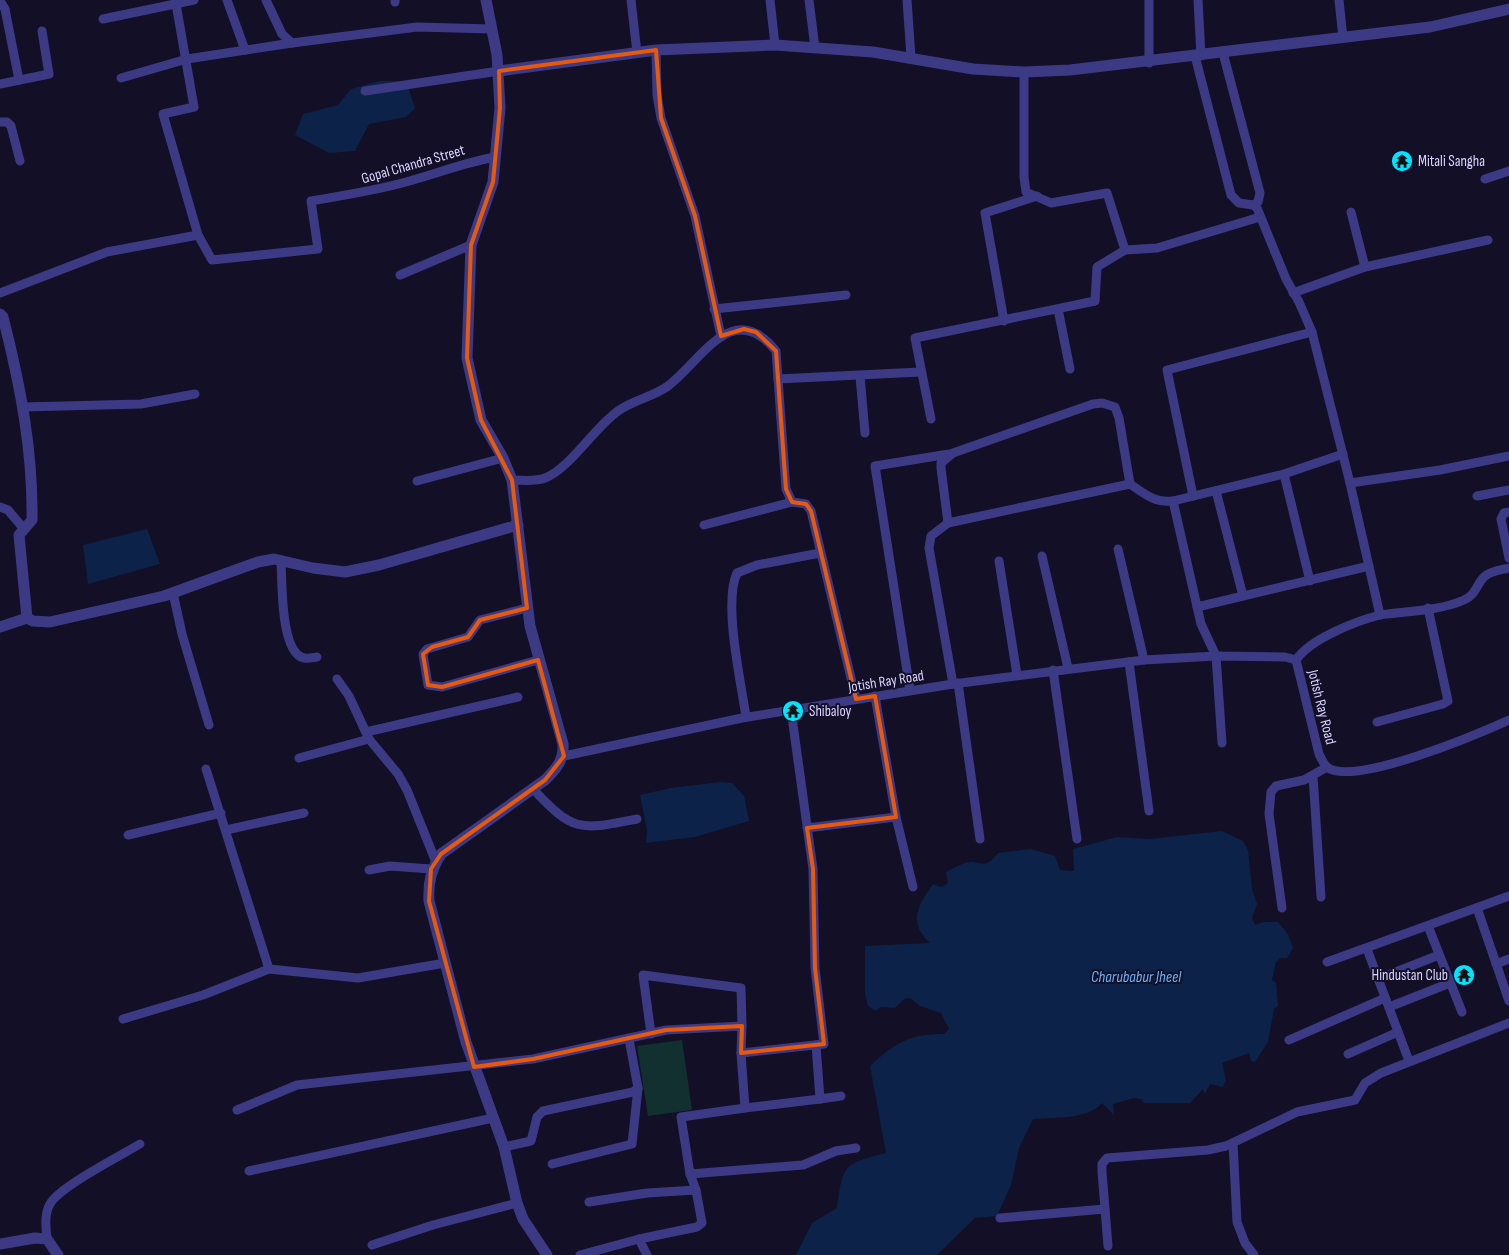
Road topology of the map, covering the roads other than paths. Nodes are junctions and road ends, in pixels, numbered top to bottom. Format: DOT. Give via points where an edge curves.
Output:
graph roads {
  1 [pos="194,0"];
  2 [pos="227,0"];
  3 [pos="266,0"];
  4 [pos="486,0"];
  5 [pos="631,0"];
  6 [pos="770,0"];
  7 [pos="809,0"];
  8 [pos="907,0"];
  9 [pos="914,0"];
  10 [pos="1149,0"];
  11 [pos="1198,0"];
  12 [pos="1339,0"];
  13 [pos="0,1"];
  14 [pos="176,4"];
  15 [pos="1509,9"];
  16 [pos="104,19"];
  17 [pos="492,29"];
  18 [pos="42,31"];
  19 [pos="1343,38"];
  20 [pos="292,43"];
  21 [pos="775,45"];
  22 [pos="815,48"];
  23 [pos="244,50"];
  24 [pos="656,50"];
  25 [pos="637,53"];
  26 [pos="1223,53"];
  27 [pos="1198,56"];
  28 [pos="911,57"];
  29 [pos="187,59"];
  30 [pos="1149,63"];
  31 [pos="499,71"];
  32 [pos="1024,72"];
  33 [pos="121,78"];
  34 [pos="20,80"];
  35 [pos="0,84"];
  36 [pos="366,91"];
  37 [pos="0,122"];
  38 [pos="495,157"];
  39 [pos="20,161"];
  40 [pos="1509,171"];
  41 [pos="1485,179"];
  42 [pos="1037,196"];
  43 [pos="1253,205"];
  44 [pos="1351,212"];
  45 [pos="1260,216"];
  46 [pos="198,234"];
  47 [pos="1488,240"];
  48 [pos="471,246"];
  49 [pos="1125,250"];
  50 [pos="1365,267"];
  51 [pos="400,275"];
  52 [pos="0,293"];
  53 [pos="1293,293"];
  54 [pos="846,295"];
  55 [pos="714,309"];
  56 [pos="1058,309"];
  57 [pos="0,314"];
  58 [pos="1004,321"];
  59 [pos="1312,332"];
  60 [pos="721,336"];
  61 [pos="1070,369"];
  62 [pos="920,372"];
  63 [pos="860,376"];
  64 [pos="778,380"];
  65 [pos="195,394"];
  66 [pos="23,407"];
  67 [pos="931,419"];
  68 [pos="866,433"];
  69 [pos="953,453"];
  70 [pos="1343,454"];
  71 [pos="1509,456"];
  72 [pos="503,458"];
  73 [pos="1284,474"];
  74 [pos="512,480"];
  75 [pos="417,481"];
  76 [pos="1350,483"];
  77 [pos="1130,484"];
  78 [pos="1509,490"];
  79 [pos="1216,491"];
  80 [pos="1193,496"];
  81 [pos="1477,496"];
  82 [pos="1172,501"];
  83 [pos="792,502"];
  84 [pos="0,507"];
  85 [pos="1509,512"];
  86 [pos="948,523"];
  87 [pos="704,524"];
  88 [pos="518,525"];
  89 [pos="24,529"];
  90 [pos="1118,549"];
  91 [pos="820,553"];
  92 [pos="1042,556"];
  93 [pos="1509,558"];
  94 [pos="280,560"];
  95 [pos="999,561"];
  96 [pos="1369,566"];
  97 [pos="1509,568"];
  98 [pos="1310,581"];
  99 [pos="173,593"];
  100 [pos="1243,596"];
  101 [pos="1197,607"];
  102 [pos="527,608"];
  103 [pos="1428,608"];
  104 [pos="1380,615"];
  105 [pos="27,618"];
  106 [pos="0,627"];
  107 [pos="1216,656"];
  108 [pos="317,658"];
  109 [pos="538,660"];
  110 [pos="1144,660"];
  111 [pos="1296,660"];
  112 [pos="1129,662"];
  113 [pos="1068,668"];
  114 [pos="1052,670"];
  115 [pos="1017,675"];
  116 [pos="337,678"];
  117 [pos="955,684"];
  118 [pos="910,690"];
  119 [pos="875,696"];
  120 [pos="518,697"];
  121 [pos="856,699"];
  122 [pos="791,710"];
  123 [pos="746,717"];
  124 [pos="1509,720"];
  125 [pos="1377,722"];
  126 [pos="209,725"];
  127 [pos="367,735"];
  128 [pos="1222,742"];
  129 [pos="564,756"];
  130 [pos="298,758"];
  131 [pos="1327,767"];
  132 [pos="206,769"];
  133 [pos="1313,776"];
  134 [pos="533,789"];
  135 [pos="1149,811"];
  136 [pos="221,813"];
  137 [pos="304,813"];
  138 [pos="896,817"];
  139 [pos="637,819"];
  140 [pos="808,828"];
  141 [pos="226,830"];
  142 [pos="128,835"];
  143 [pos="980,839"];
  144 [pos="1077,839"];
  145 [pos="434,866"];
  146 [pos="369,870"];
  147 [pos="913,887"];
  148 [pos="1509,896"];
  149 [pos="1321,897"];
  150 [pos="1282,908"];
  151 [pos="1477,908"];
  152 [pos="1428,926"];
  153 [pos="1367,949"];
  154 [pos="1439,955"];
  155 [pos="1509,959"];
  156 [pos="1327,962"];
  157 [pos="445,963"];
  158 [pos="1496,964"];
  159 [pos="269,969"];
  160 [pos="1378,978"];
  161 [pos="1450,983"];
  162 [pos="1509,1001"];
  163 [pos="1387,1003"];
  164 [pos="1462,1012"];
  165 [pos="123,1019"];
  166 [pos="1509,1023"];
  167 [pos="742,1026"];
  168 [pos="1398,1032"];
  169 [pos="651,1034"];
  170 [pos="629,1039"];
  171 [pos="1289,1040"];
  172 [pos="816,1045"];
  173 [pos="741,1053"];
  174 [pos="1348,1054"];
  175 [pos="1409,1062"];
  176 [pos="474,1067"];
  177 [pos="638,1088"];
  178 [pos="842,1096"];
  179 [pos="820,1099"];
  180 [pos="745,1108"];
  181 [pos="237,1110"];
  182 [pos="492,1118"];
  183 [pos="1233,1143"];
  184 [pos="140,1144"];
  185 [pos="504,1147"];
  186 [pos="856,1148"];
  187 [pos="552,1164"];
  188 [pos="249,1171"];
  189 [pos="690,1174"];
  190 [pos="696,1190"];
  191 [pos="589,1202"];
  192 [pos="517,1203"];
  193 [pos="1105,1208"];
  194 [pos="1000,1218"];
  195 [pos="47,1239"];
  196 [pos="639,1239"];
  197 [pos="0,1244"];
  198 [pos="372,1245"];
  199 [pos="1108,1246"];
  200 [pos="58,1255"];
  201 [pos="547,1255"];
  202 [pos="580,1255"];
  203 [pos="647,1255"];
  204 [pos="1254,1255"];
  1 -- 14 [label="street"];
  2 -- 23 [label="street"];
  3 -- 20 [label="street" via="282,34"];
  4 -- 17 [label="street"];
  5 -- 25 [label="street"];
  6 -- 21 [label="street"];
  7 -- 22 [label="street"];
  8 -- 9 [label="street"];
  8 -- 28 [label="street"];
  10 -- 30 [label="street"];
  11 -- 27 [label="street"];
  12 -- 19 [label="street"];
  13 -- 34 [label="street" via="5,9"];
  14 -- 16 [label="street"];
  14 -- 29 [label="street"];
  15 -- 19 [label="street" via="1430,27"];
  17 -- 20 [label="street" via="417,27"];
  17 -- 31 [label="street"];
  18 -- 34 [label="street" via="48,74"];
  19 -- 26 [label="street"];
  20 -- 23 [label="street"];
  21 -- 22 [label="street"];
  21 -- 24 [label="street"];
  22 -- 28 [label="street"];
  23 -- 29 [label="street"];
  24 -- 25 [label="street"];
  24 -- 55 [label="street" via="661,118 695,216"];
  25 -- 31 [label="street"];
  26 -- 27 [label="street"];
  26 -- 43 [label="street" via="1260,192 1258,202"];
  27 -- 30 [label="street"];
  27 -- 43 [label="street" via="1232,195 1239,204"];
  28 -- 32 [label="street" via="973,69"];
  29 -- 33 [label="street"];
  29 -- 46 [label="street" via="194,107 163,114"];
  30 -- 32 [label="street"];
  31 -- 36 [label="street"];
  31 -- 38 [label="street" via="500,108"];
  32 -- 42 [label="street" via="1024,187 1026,192"];
  34 -- 35 [label="street"];
  37 -- 39 [label="street" via="11,126"];
  38 -- 46 [label="street, Gopal Chandra Street" via="471,161 413,181 311,201 318,249 212,260"];
  38 -- 48 [label="street" via="493,182"];
  40 -- 41 [label="street"];
  42 -- 49 [label="street" via="1051,202 1107,193"];
  42 -- 58 [label="street" via="985,213"];
  43 -- 45 [label="street"];
  44 -- 50 [label="street"];
  45 -- 49 [label="street" via="1157,248"];
  45 -- 53 [label="street"];
  46 -- 52 [label="street" via="107,252"];
  47 -- 50 [label="street"];
  48 -- 51 [label="street"];
  48 -- 72 [label="street" via="467,358 481,420"];
  49 -- 56 [label="street" via="1097,268 1095,301"];
  50 -- 53 [label="street"];
  53 -- 59 [label="street"];
  54 -- 55 [label="street"];
  55 -- 60 [label="street"];
  56 -- 58 [label="street"];
  56 -- 61 [label="street"];
  57 -- 66 [label="street"];
  58 -- 62 [label="street" via="915,338"];
  59 -- 70 [label="street"];
  59 -- 80 [label="street" via="1167,370"];
  60 -- 64 [label="street" via="744,329 756,332 776,351"];
  60 -- 74 [label="street" via="665,388 608,418 556,472 537,480"];
  62 -- 63 [label="street"];
  62 -- 67 [label="street"];
  63 -- 64 [label="street" via="846,374"];
  63 -- 68 [label="street"];
  64 -- 83 [label="street" via="786,489"];
  65 -- 66 [label="street" via="141,404"];
  66 -- 89 [label="street" via="32,490 32,520"];
  69 -- 77 [label="street" via="1093,404 1109,404 1115,407 1119,418"];
  69 -- 86 [label="street" via="941,463"];
  69 -- 118 [label="street" via="876,466"];
  70 -- 73 [label="street"];
  70 -- 76 [label="street"];
  71 -- 76 [label="street"];
  72 -- 74 [label="street"];
  72 -- 75 [label="street"];
  73 -- 79 [label="street"];
  73 -- 98 [label="street"];
  74 -- 88 [label="street"];
  76 -- 96 [label="street"];
  77 -- 82 [label="street" via="1153,500"];
  77 -- 86 [label="street"];
  78 -- 81 [label="street"];
  79 -- 80 [label="street"];
  79 -- 100 [label="street"];
  80 -- 82 [label="street"];
  82 -- 101 [label="street"];
  83 -- 87 [label="street"];
  83 -- 91 [label="street" via="806,504 811,511"];
  84 -- 89 [label="street" via="8,510"];
  85 -- 93 [label="street" via="1504,513 1501,519"];
  86 -- 117 [label="street" via="931,536 929,548"];
  88 -- 94 [label="street" via="345,572"];
  88 -- 102 [label="street"];
  89 -- 105 [label="street" via="19,535"];
  90 -- 110 [label="street"];
  91 -- 121 [label="street"];
  91 -- 123 [label="street" via="751,567 737,573 734,579 732,607"];
  92 -- 113 [label="street"];
  94 -- 99 [label="street" via="258,562"];
  94 -- 108 [label="street" via="289,639 299,656"];
  95 -- 115 [label="street"];
  96 -- 98 [label="street"];
  96 -- 104 [label="street"];
  97 -- 103 [label="street" via="1484,577 1474,594 1465,600"];
  98 -- 100 [label="street"];
  99 -- 105 [label="street" via="50,622"];
  99 -- 126 [label="street"];
  100 -- 101 [label="street"];
  101 -- 107 [label="street" via="1205,636"];
  102 -- 109 [label="street"];
  102 -- 109 [label="street" via="480,620 468,637 426,650 423,654 426,679 428,685 442,687"];
  103 -- 104 [label="street"];
  103 -- 125 [label="street" via="1448,701"];
  104 -- 111 [label="street" via="1356,622 1322,640"];
  105 -- 106 [label="street"];
  107 -- 110 [label="street, Jotish Ray Road"];
  107 -- 111 [label="street, Jotish Ray Road"];
  107 -- 128 [label="street"];
  109 -- 129 [label="street"];
  110 -- 112 [label="street, Jotish Ray Road"];
  111 -- 131 [label="street, Jotish Ray Road" via="1319,754"];
  112 -- 113 [label="street, Jotish Ray Road"];
  112 -- 135 [label="street"];
  113 -- 114 [label="street, Jotish Ray Road"];
  114 -- 115 [label="street, Jotish Ray Road"];
  114 -- 144 [label="street"];
  115 -- 117 [label="street, Jotish Ray Road"];
  116 -- 127 [label="street"];
  117 -- 118 [label="street, Jotish Ray Road"];
  117 -- 143 [label="street"];
  118 -- 119 [label="street, Jotish Ray Road"];
  119 -- 121 [label="street, Jotish Ray Road"];
  119 -- 138 [label="street"];
  120 -- 127 [label="street"];
  121 -- 122 [label="street, Jotish Ray Road"];
  122 -- 123 [label="street, Jotish Ray Road"];
  122 -- 140 [label="street"];
  123 -- 129 [label="street, Jotish Ray Road"];
  124 -- 131 [label="street, Jotish Ray Road" via="1407,760 1352,771"];
  127 -- 130 [label="street"];
  127 -- 145 [label="street" via="407,790"];
  129 -- 134 [label="street" via="556,769"];
  131 -- 133 [label="street"];
  132 -- 136 [label="street"];
  133 -- 149 [label="street"];
  133 -- 150 [label="street" via="1276,786 1270,792 1269,814"];
  134 -- 139 [label="street" via="552,810 572,825 596,827"];
  134 -- 145 [label="street" via="441,854"];
  136 -- 141 [label="street"];
  136 -- 142 [label="street"];
  137 -- 141 [label="street"];
  138 -- 140 [label="street"];
  138 -- 147 [label="street"];
  140 -- 172 [label="street" via="813,876 815,968 824,1044"];
  141 -- 159 [label="street"];
  145 -- 146 [label="street" via="390,866"];
  145 -- 157 [label="street" via="428,885 429,901"];
  148 -- 151 [label="street"];
  151 -- 152 [label="street"];
  151 -- 158 [label="street"];
  152 -- 153 [label="street"];
  152 -- 154 [label="street"];
  153 -- 156 [label="street"];
  153 -- 160 [label="street"];
  154 -- 160 [label="street"];
  154 -- 161 [label="street"];
  155 -- 158 [label="street"];
  157 -- 159 [label="street" via="358,978"];
  157 -- 176 [label="street"];
  158 -- 162 [label="street"];
  159 -- 165 [label="street"];
  160 -- 163 [label="street"];
  161 -- 163 [label="street"];
  161 -- 164 [label="street"];
  163 -- 168 [label="street"];
  163 -- 171 [label="street"];
  166 -- 175 [label="street"];
  167 -- 169 [label="street" via="666,1030"];
  167 -- 169 [label="street" via="741,988 643,974"];
  167 -- 173 [label="street"];
  168 -- 174 [label="street"];
  168 -- 175 [label="street"];
  169 -- 170 [label="street"];
  170 -- 176 [label="street" via="533,1059"];
  170 -- 177 [label="street"];
  172 -- 173 [label="street"];
  172 -- 179 [label="street"];
  173 -- 180 [label="street"];
  175 -- 183 [label="street" via="1364,1083 1355,1100 1297,1112"];
  176 -- 181 [label="street" via="298,1085"];
  176 -- 182 [label="street"];
  177 -- 185 [label="street" via="634,1092 543,1111 537,1117 532,1141"];
  177 -- 187 [label="street" via="632,1144"];
  178 -- 179 [label="street"];
  179 -- 180 [label="street"];
  180 -- 189 [label="street" via="681,1117"];
  182 -- 185 [label="street"];
  182 -- 188 [label="street"];
  183 -- 193 [label="street" via="1208,1150 1107,1158 1102,1164"];
  183 -- 204 [label="street" via="1237,1222"];
  184 -- 195 [label="street" via="52,1200 46,1221"];
  185 -- 192 [label="street"];
  186 -- 189 [label="street" via="836,1150 803,1165"];
  189 -- 190 [label="street"];
  190 -- 191 [label="street"];
  190 -- 196 [label="street" via="702,1223 698,1227"];
  192 -- 198 [label="street"];
  192 -- 201 [label="street" via="523,1219"];
  193 -- 194 [label="street"];
  193 -- 199 [label="street"];
  195 -- 197 [label="street"];
  195 -- 200 [label="street"];
  196 -- 202 [label="street"];
  196 -- 203 [label="street"];
}
